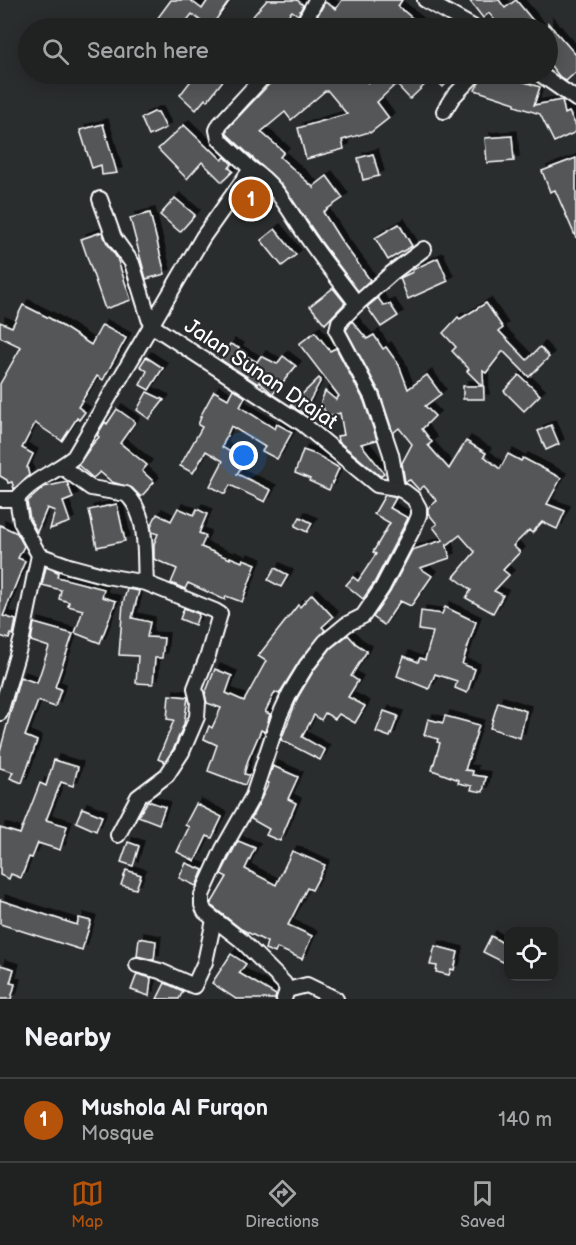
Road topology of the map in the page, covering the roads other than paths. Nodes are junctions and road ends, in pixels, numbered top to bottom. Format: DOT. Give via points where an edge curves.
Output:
graph roads {
  1 [pos="316,0"];
  2 [pos="424,0"];
  3 [pos="306,18"];
  4 [pos="457,18"];
  5 [pos="257,84"];
  6 [pos="465,84"];
  7 [pos="554,84"];
  8 [pos="576,99"];
  9 [pos="444,111"];
  10 [pos="250,169"];
  11 [pos="100,199"];
  12 [pos="424,249"];
  13 [pos="357,304"];
  14 [pos="151,325"];
  15 [pos="62,467"];
  16 [pos="397,488"];
  17 [pos="0,499"];
  18 [pos="17,499"];
  19 [pos="39,555"];
  20 [pos="146,583"];
  21 [pos="0,714"];
  22 [pos="118,835"];
  23 [pos="214,920"];
  24 [pos="137,965"];
  25 [pos="285,994"];
  26 [pos="336,999"];
  1 -- 3 [label="street"];
  2 -- 4 [label="street"];
  5 -- 10 [label="street" via="217,130 219,139"];
  6 -- 9 [label="street"];
  7 -- 8 [label="street"];
  10 -- 13 [label="street" via="273,187"];
  10 -- 14 [label="street" via="203,237"];
  11 -- 14 [label="street" via="114,238 132,263"];
  12 -- 13 [label="street"];
  13 -- 16 [label="street" via="339,322 337,331 372,397 391,454"];
  14 -- 15 [label="street" via="82,446"];
  14 -- 16 [label="street, Jalan Sunan Drajat" via="303,424 377,485"];
  15 -- 18 [label="street" via="23,490"];
  15 -- 20 [label="street" via="91,488 131,498 142,526"];
  16 -- 23 [label="street, Jalan Sunan Drajat" via="414,499 419,508 415,525 363,616 325,642 290,693 253,796 202,895 205,912"];
  17 -- 18 [label="street"];
  18 -- 19 [label="street" via="21,522"];
  19 -- 20 [label="street" via="106,576"];
  19 -- 21 [label="street" via="22,638"];
  20 -- 22 [label="street" via="215,610 220,617 195,688 197,717 182,753 167,775 138,797"];
  23 -- 24 [label="street" via="205,962 194,986"];
  23 -- 25 [label="street, Jalan Sunan Drajat" via="241,940 284,983"];
  25 -- 26 [label="street" via="307,985"];
}
